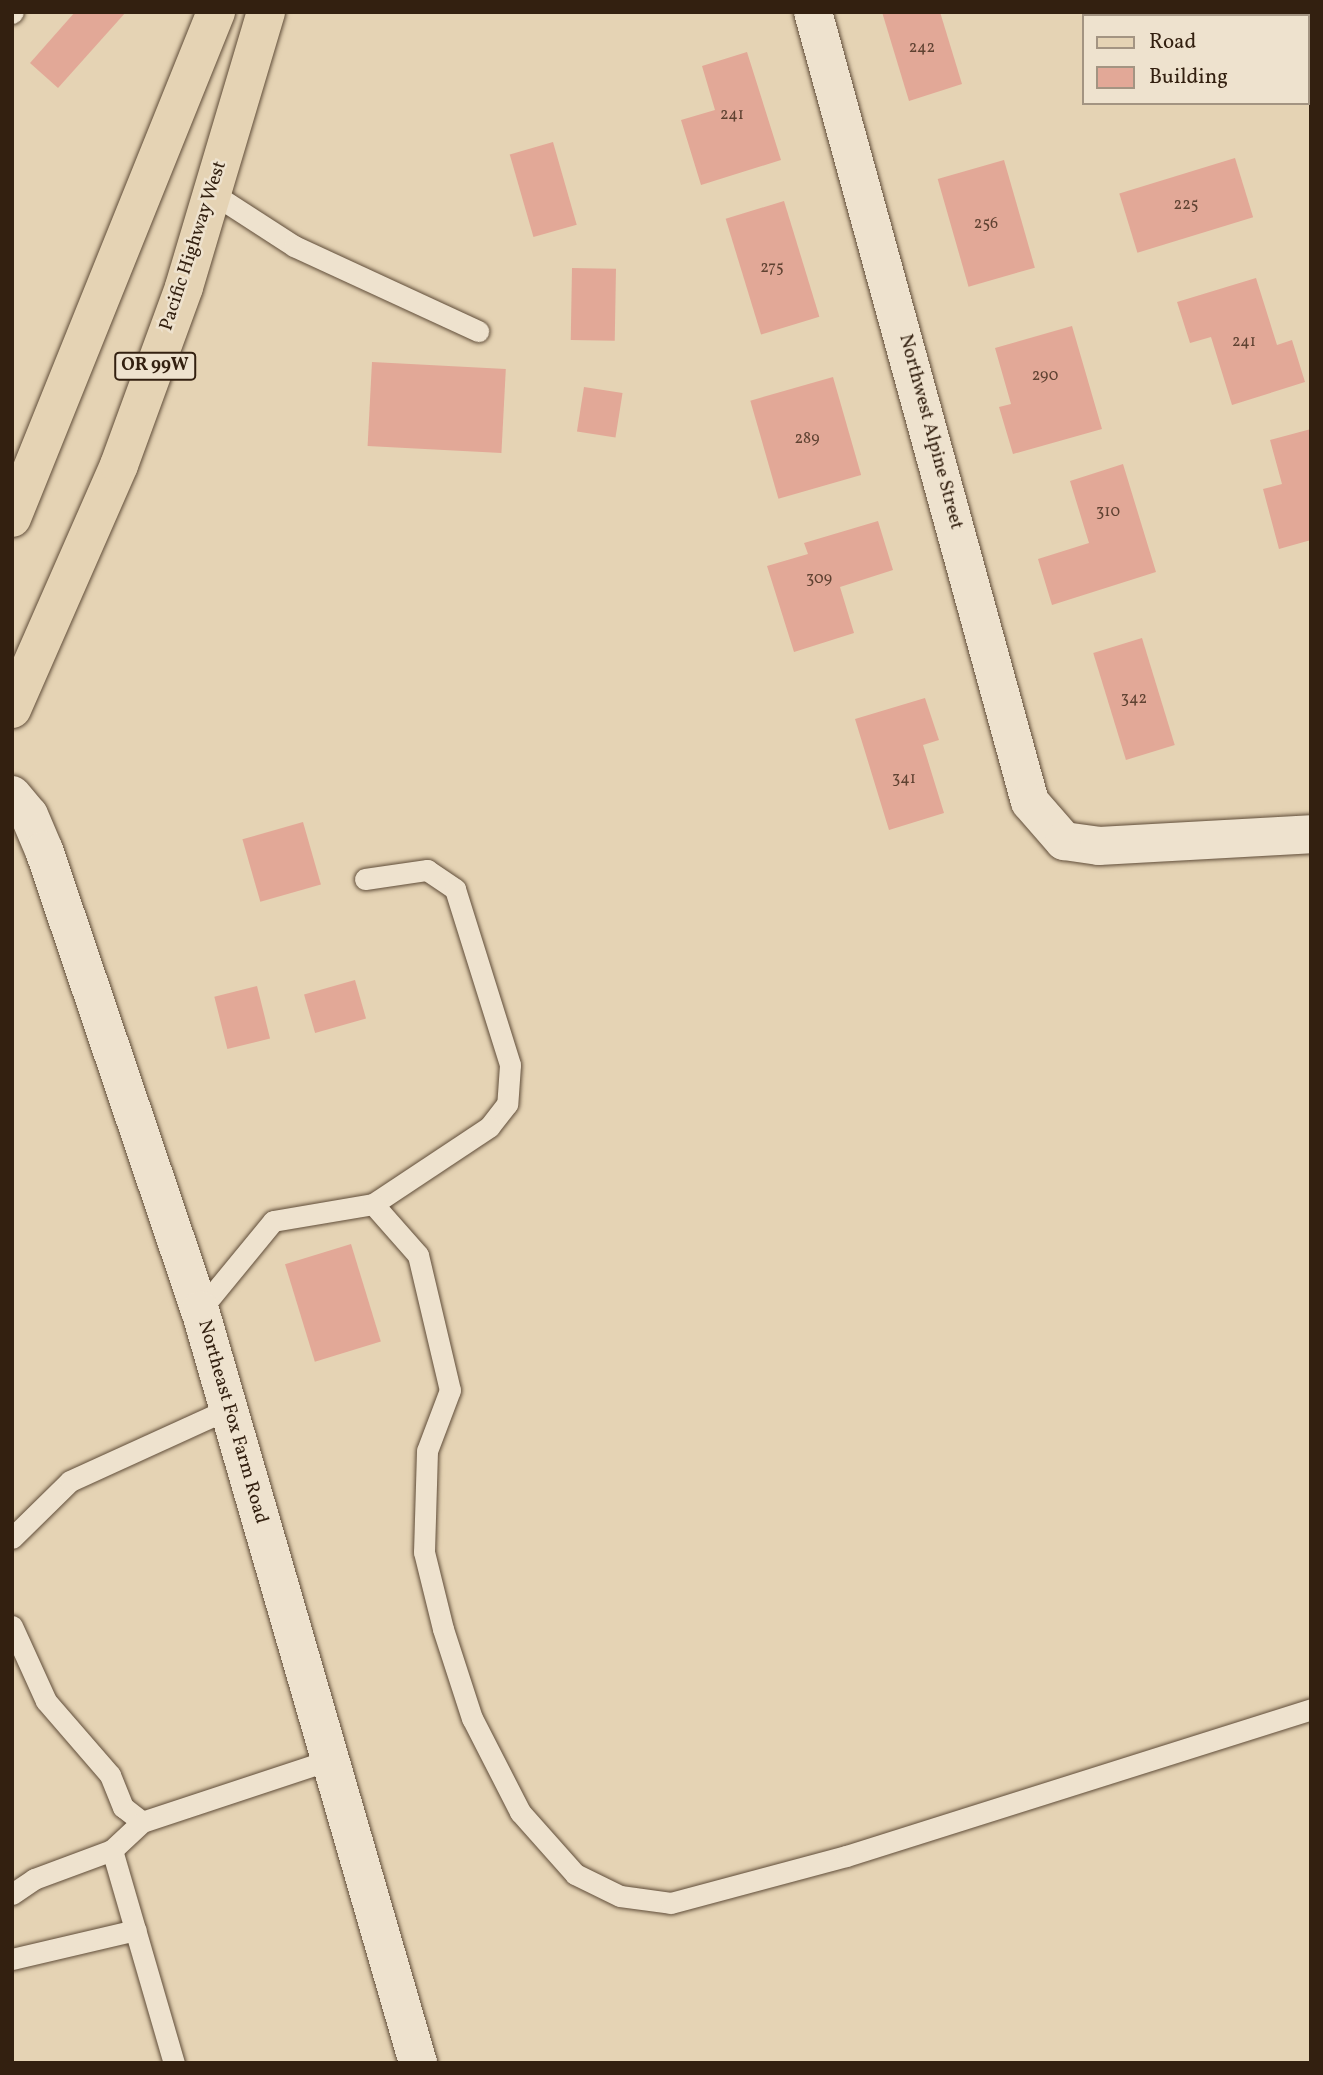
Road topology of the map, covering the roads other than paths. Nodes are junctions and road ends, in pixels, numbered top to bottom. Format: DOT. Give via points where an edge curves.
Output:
graph roads {
  1 [pos="216,12"];
  2 [pos="266,12"];
  3 [pos="813,12"];
  4 [pos="212,193"];
  5 [pos="478,331"];
  6 [pos="12,517"];
  7 [pos="12,709"];
  8 [pos="12,795"];
  9 [pos="1311,834"];
  10 [pos="365,879"];
  11 [pos="373,1204"];
  12 [pos="200,1310"];
  13 [pos="228,1409"];
  14 [pos="12,1538"];
  15 [pos="12,1626"];
  16 [pos="1311,1709"];
  17 [pos="333,1759"];
  18 [pos="142,1822"];
  19 [pos="112,1850"];
  20 [pos="12,1894"];
  21 [pos="136,1930"];
  22 [pos="12,1959"];
  23 [pos="174,2063"];
  24 [pos="418,2063"];
  1 -- 6 [label="main road, OR 99W"];
  2 -- 4 [label="main road, Pacific Highway West / OR 99W"];
  3 -- 9 [label="street, Northwest Alpine Street" via="1030,802 1064,841 1099,846"];
  4 -- 5 [label="lane" via="295,246"];
  4 -- 7 [label="main road, Pacific Highway West / OR 99W" via="119,465"];
  8 -- 12 [label="street, Northeast Fox Farm Road" via="29,815 44,850"];
  10 -- 11 [label="lane" via="427,870 455,889 510,1065 507,1104 489,1127"];
  11 -- 12 [label="lane" via="272,1221"];
  11 -- 16 [label="lane" via="418,1255 450,1390 427,1451 424,1552 443,1629 472,1718 520,1812 575,1874 620,1896 671,1903 846,1856"];
  12 -- 13 [label="street, Northeast Fox Farm Road"];
  13 -- 14 [label="lane" via="70,1481"];
  13 -- 17 [label="street, Northeast Fox Farm Road"];
  15 -- 18 [label="lane" via="46,1701 110,1774 123,1807"];
  17 -- 18 [label="lane"];
  17 -- 24 [label="street, Northeast Fox Farm Road"];
  18 -- 19 [label="lane"];
  19 -- 20 [label="lane" via="34,1879"];
  19 -- 21 [label="lane"];
  21 -- 22 [label="lane"];
  21 -- 23 [label="lane"];
}
